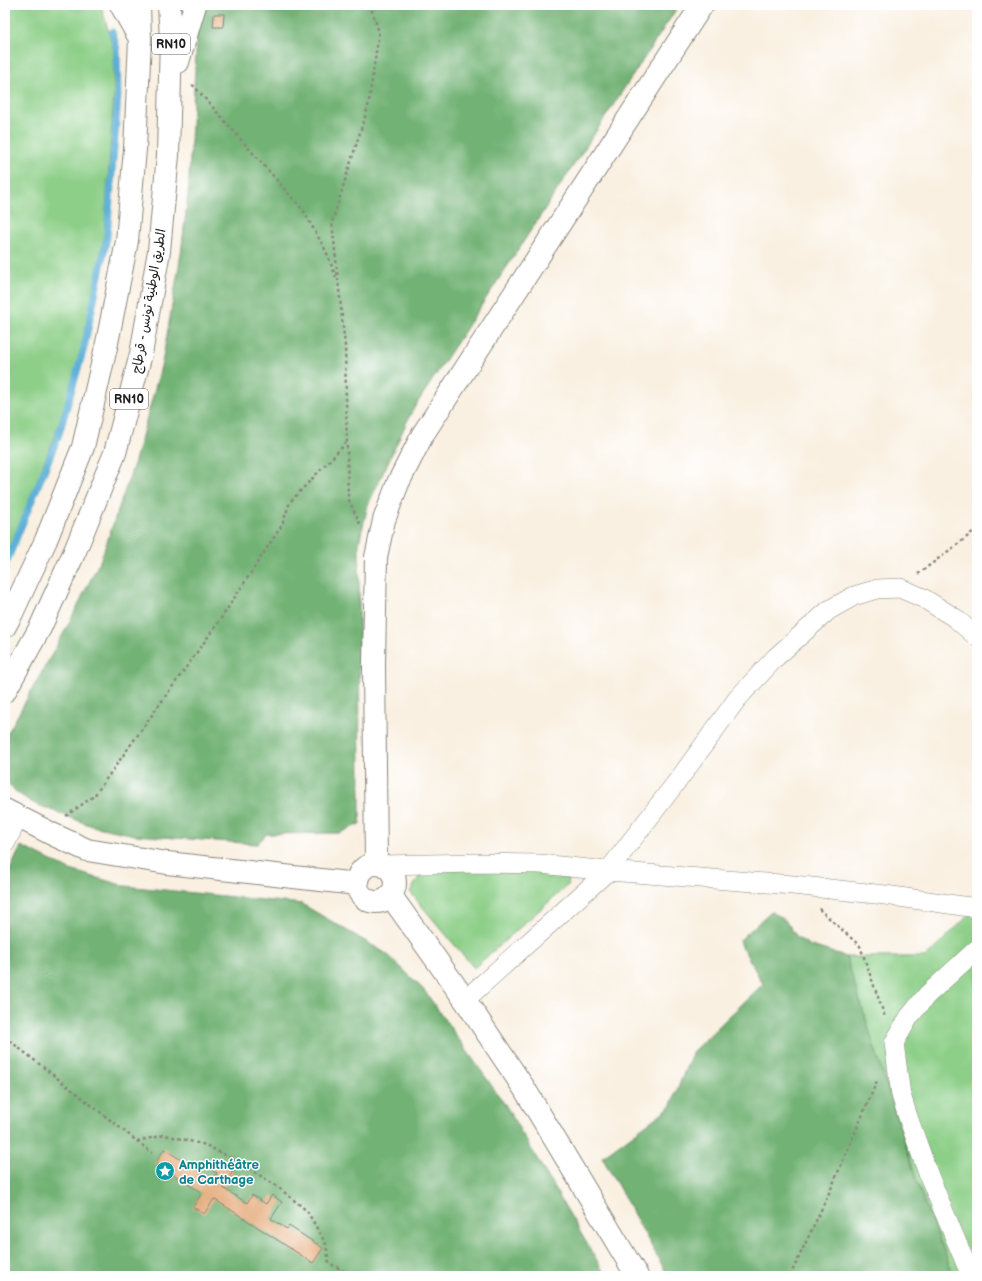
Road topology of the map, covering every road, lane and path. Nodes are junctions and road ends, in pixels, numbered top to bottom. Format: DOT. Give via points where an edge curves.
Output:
graph roads {
  1 [pos="121,5"];
  2 [pos="140,5"];
  3 [pos="169,5"];
  4 [pos="195,5"];
  5 [pos="370,5"];
  6 [pos="702,5"];
  7 [pos="140,39"];
  8 [pos="170,84"];
  9 [pos="338,281"];
  10 [pos="347,442"];
  11 [pos="977,528"];
  12 [pos="376,557"];
  13 [pos="900,588"];
  14 [pos="5,626"];
  15 [pos="977,636"];
  16 [pos="5,691"];
  17 [pos="12,814"];
  18 [pos="54,835"];
  19 [pos="5,844"];
  20 [pos="379,864"];
  21 [pos="608,871"];
  22 [pos="357,884"];
  23 [pos="793,885"];
  24 [pos="391,896"];
  25 [pos="977,908"];
  26 [pos="977,949"];
  27 [pos="465,1000"];
  28 [pos="5,1037"];
  29 [pos="894,1043"];
  30 [pos="879,1079"];
  31 [pos="137,1141"];
  32 [pos="152,1153"];
  33 [pos="353,1276"];
  34 [pos="637,1276"];
  35 [pos="790,1276"];
  36 [pos="971,1276"];
  1 -- 7 [label="main road"];
  2 -- 7 [label="main road, RN10"];
  3 -- 8 [label="main road, الطريق الوطنية تونس - قرطاج / RN10"];
  4 -- 8 [label="main road"];
  5 -- 9 [label="path" via="379,32 368,107 332,222"];
  6 -- 12 [label="main road" via="423,434 384,520"];
  7 -- 14 [label="main road, RN10" via="135,149 127,241 106,351 83,446 46,540"];
  8 -- 9 [label="path" via="194,86 303,210 326,251"];
  8 -- 16 [label="main road, الطريق الوطنية تونس - قرطاج / RN10" via="168,155 159,251 141,354 115,453 75,552 40,628"];
  9 -- 10 [label="path" via="345,346"];
  10 -- 12 [label="path" via="348,498"];
  10 -- 18 [label="path" via="290,502 282,525 220,620 94,796 66,816"];
  11 -- 13 [label="path"];
  12 -- 20 [label="main road" via="374,664"];
  13 -- 15 [label="street" via="923,598 955,618"];
  13 -- 21 [label="street" via="878,589 854,596 829,610 776,657 737,699"];
  17 -- 18 [label="main road"];
  17 -- 19 [label="street"];
  18 -- 22 [label="main road" via="88,850 160,862"];
  20 -- 21 [label="street" via="540,864"];
  20 -- 22 [label="main road" via="370,865 362,870"];
  20 -- 24 [label="main road" via="388,868 394,875 396,882"];
  21 -- 23 [label="street"];
  21 -- 27 [label="street"];
  22 -- 24 [label="main road" via="358,891 368,901 385,901"];
  23 -- 25 [label="street"];
  23 -- 29 [label="path" via="860,946"];
  24 -- 27 [label="main road"];
  26 -- 29 [label="street" via="927,995 909,1017"];
  27 -- 34 [label="main road" via="524,1088"];
  28 -- 31 [label="path"];
  29 -- 36 [label="street" via="901,1095 929,1176"];
  30 -- 35 [label="path"];
  31 -- 32 [label="path"];
  31 -- 33 [label="path" via="165,1135 206,1145 242,1164 278,1187 307,1211 326,1244 329,1264"];
}
